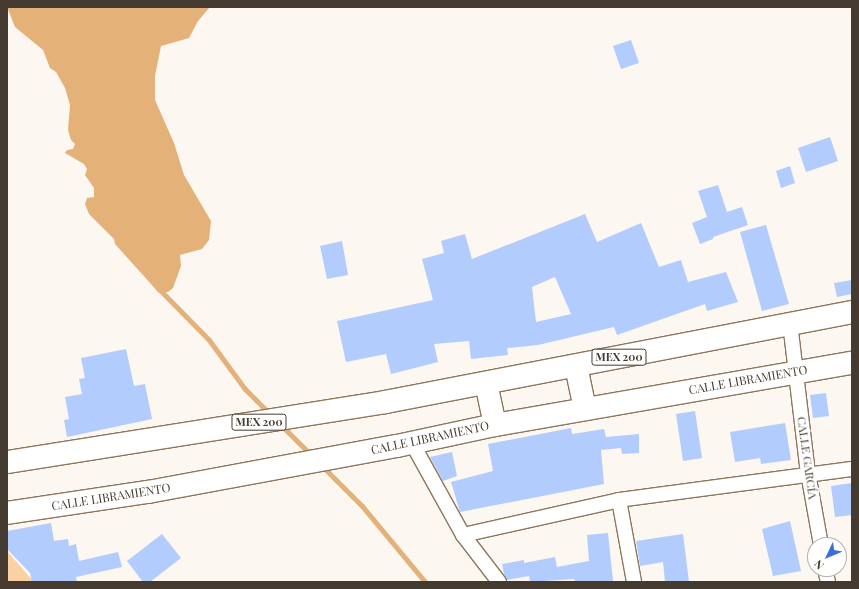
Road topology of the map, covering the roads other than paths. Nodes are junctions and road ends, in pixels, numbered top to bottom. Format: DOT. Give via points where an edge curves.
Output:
graph roads {
  1 [pos="852,312"];
  2 [pos="790,324"];
  3 [pos="852,363"];
  4 [pos="576,366"];
  5 [pos="795,371"];
  6 [pos="486,383"];
  7 [pos="585,409"];
  8 [pos="495,425"];
  9 [pos="404,444"];
  10 [pos="7,462"];
  11 [pos="852,469"];
  12 [pos="808,473"];
  13 [pos="619,500"];
  14 [pos="7,513"];
  15 [pos="463,534"];
  16 [pos="820,537"];
  17 [pos="499,582"];
  18 [pos="634,582"];
  1 -- 2 [label="highway, MEX 200"];
  2 -- 4 [label="highway, MEX 200"];
  2 -- 5 [label="street, CALLE GARCÍA"];
  3 -- 5 [label="highway, CALLE LIBRAMIENTO"];
  4 -- 6 [label="highway, MEX 200"];
  4 -- 7 [label="highway"];
  5 -- 7 [label="highway, CALLE LIBRAMIENTO"];
  5 -- 12 [label="street, CALLE GARCÍA"];
  6 -- 8 [label="highway"];
  6 -- 10 [label="highway, MEX 200" via="385,402"];
  7 -- 8 [label="highway, CALLE LIBRAMIENTO"];
  8 -- 9 [label="highway, CALLE LIBRAMIENTO"];
  9 -- 14 [label="highway, CALLE LIBRAMIENTO" via="148,492"];
  9 -- 15 [label="street"];
  11 -- 12 [label="street"];
  12 -- 13 [label="street"];
  12 -- 16 [label="street, CALLE GARCÍA"];
  13 -- 15 [label="street"];
  13 -- 18 [label="street"];
  15 -- 17 [label="street"];
}
